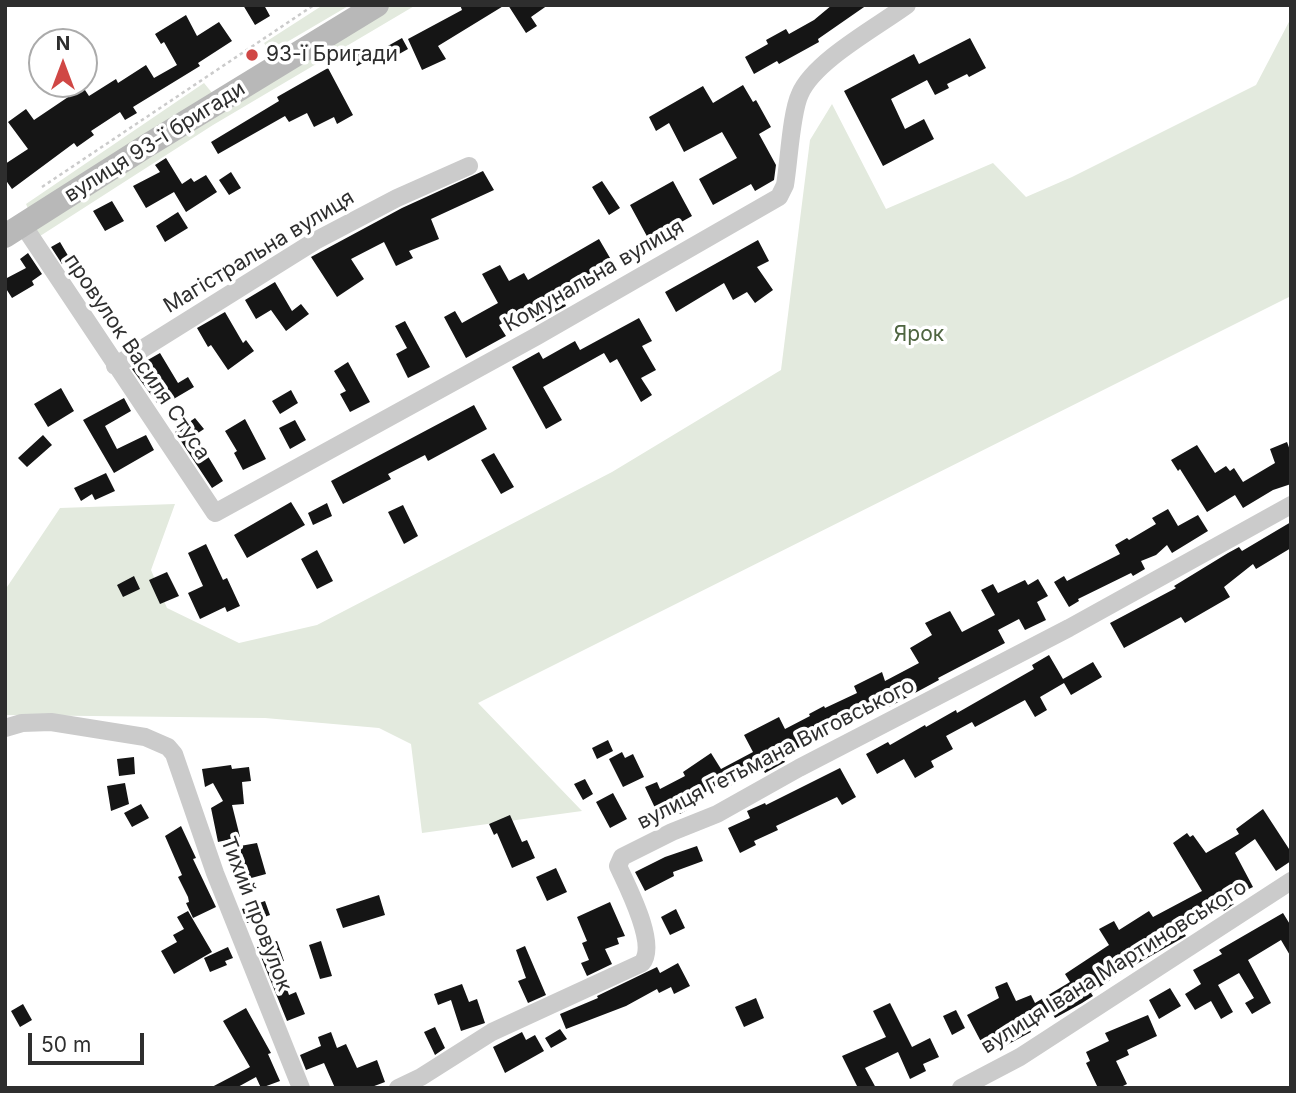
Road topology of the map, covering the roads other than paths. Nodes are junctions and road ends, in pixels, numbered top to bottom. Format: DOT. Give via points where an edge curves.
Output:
graph roads {
  1 [pos="377,5"];
  2 [pos="907,5"];
  3 [pos="468,166"];
  4 [pos="14,231"];
  5 [pos="115,366"];
  6 [pos="1291,505"];
  7 [pos="215,513"];
  8 [pos="5,727"];
  9 [pos="1291,881"];
  10 [pos="300,1088"];
  11 [pos="398,1088"];
  12 [pos="961,1088"];
  1 -- 4 [label="main road, вулиця 93-ї бригади"];
  2 -- 7 [label="street, Комунальна вулиця" via="824,63 806,82 798,97 785,185 779,197"];
  3 -- 5 [label="street, Магістральна вулиця" via="315,241"];
  4 -- 5 [label="street, провулок Василя Стуса"];
  5 -- 7 [label="street, провулок Василя Стуса"];
  6 -- 11 [label="street, вулиця Гетьмана Виговського" via="717,814 622,857 618,866 647,944 642,963 492,1032"];
  8 -- 10 [label="street, Тихий провулок" via="51,722 145,737 174,754 220,886"];
  9 -- 12 [label="street, вулиця Івана Мартиновського" via="1020,1057"];
}
